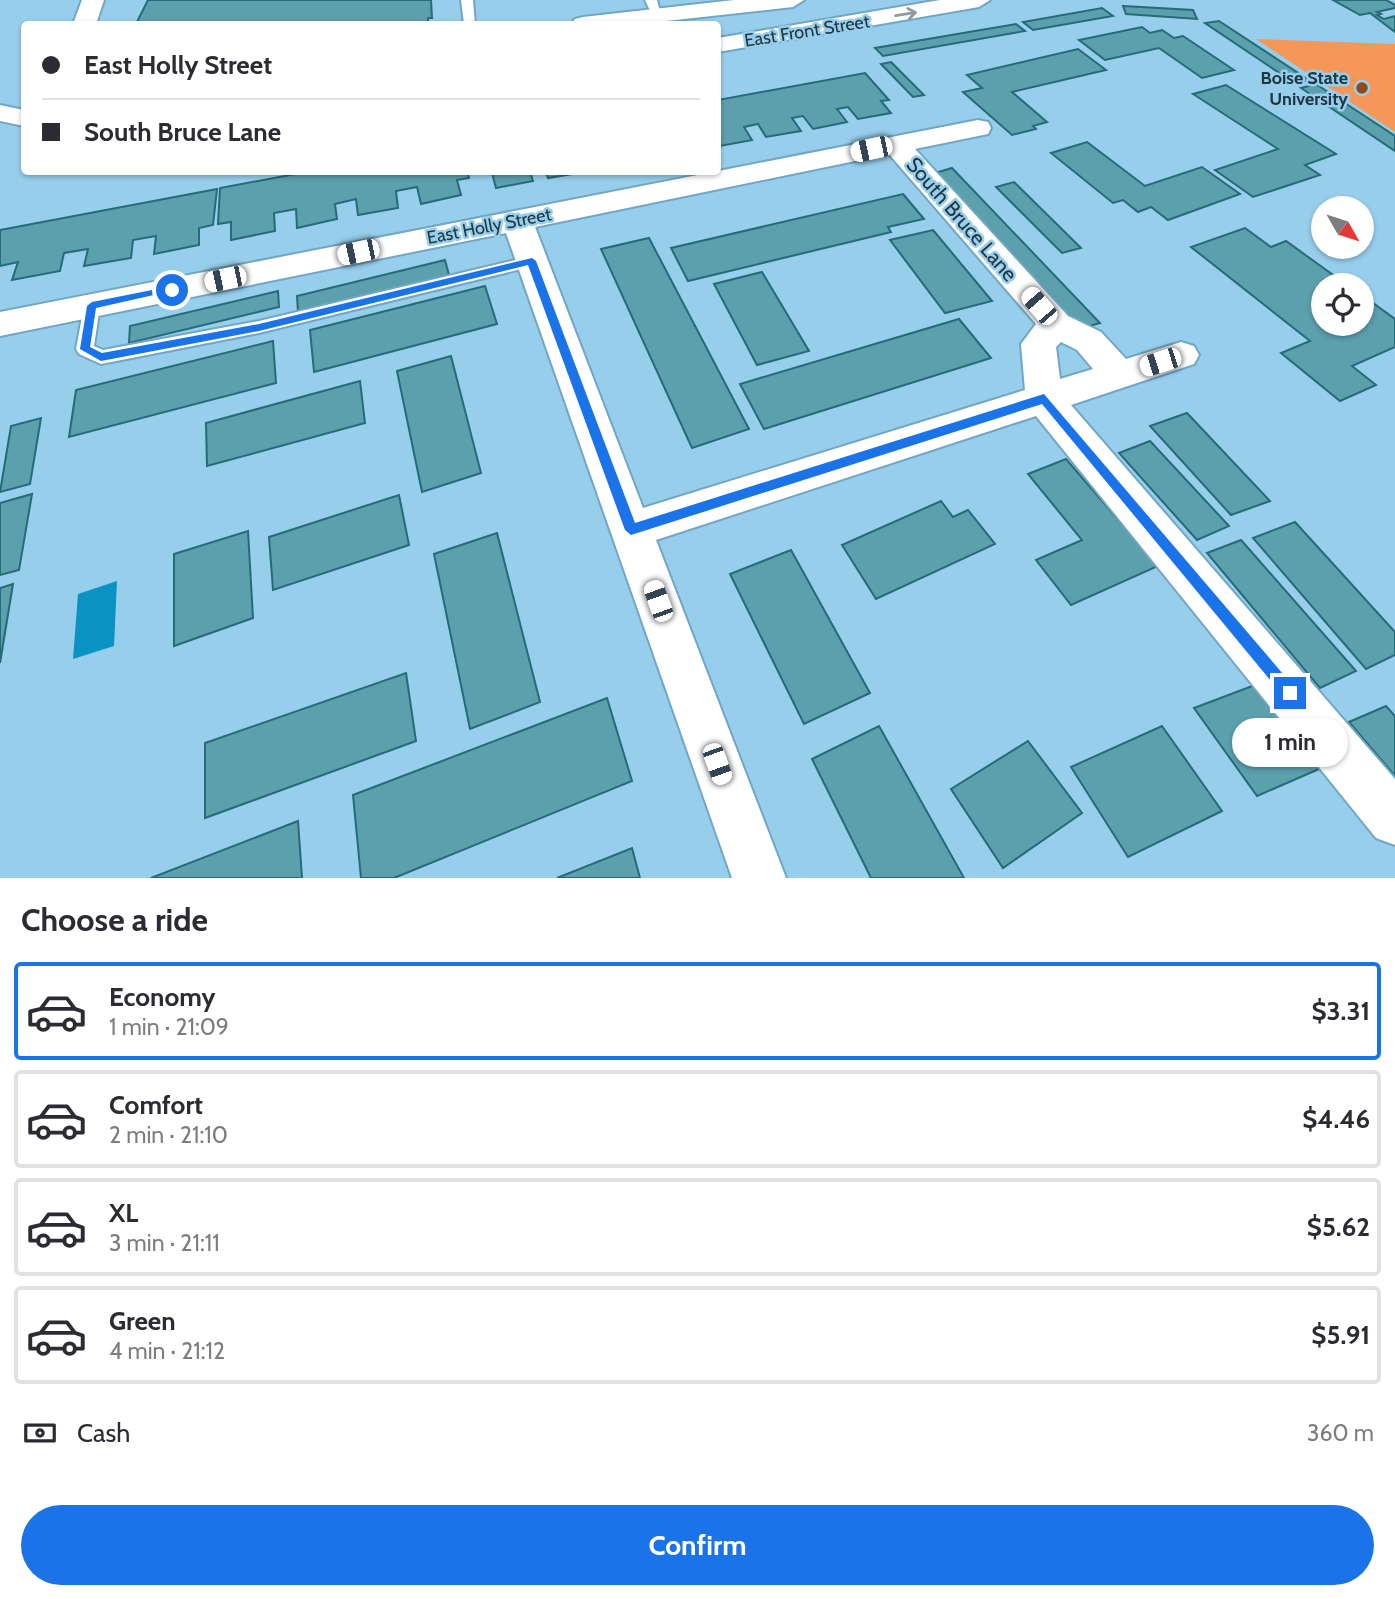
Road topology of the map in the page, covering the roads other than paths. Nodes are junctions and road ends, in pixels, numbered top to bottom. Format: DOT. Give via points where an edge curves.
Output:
graph roads {
  1 [pos="93,0"];
  2 [pos="467,0"];
  3 [pos="793,0"];
  4 [pos="979,0"];
  5 [pos="729,4"];
  6 [pos="654,8"];
  7 [pos="86,21"];
  8 [pos="470,21"];
  9 [pos="596,21"];
  10 [pos="721,44"];
  11 [pos="0,113"];
  12 [pos="21,117"];
  13 [pos="978,128"];
  14 [pos="895,144"];
  15 [pos="517,220"];
  16 [pos="532,261"];
  17 [pos="92,306"];
  18 [pos="0,324"];
  19 [pos="1056,325"];
  20 [pos="1181,355"];
  21 [pos="1119,375"];
  22 [pos="1044,399"];
  23 [pos="631,530"];
  24 [pos="1395,819"];
  25 [pos="759,878"];
  1 -- 7 [label="street"];
  2 -- 8 [label="lane"];
  3 -- 5 [label="street"];
  10 -- 4 [label="street, East Front Street, one-way"];
  5 -- 6 [label="street"];
  6 -- 9 [label="street"];
  11 -- 12 [label="street"];
  13 -- 14 [label="street, East Holly Street"];
  14 -- 15 [label="street, East Holly Street"];
  14 -- 19 [label="street, South Bruce Lane"];
  15 -- 16 [label="street"];
  15 -- 17 [label="street, East Holly Street"];
  16 -- 17 [label="lane" via="259,327 101,357 85,349"];
  16 -- 23 [label="street"];
  17 -- 18 [label="street, East Holly Street"];
  19 -- 21 [label="street, South Bruce Lane" via="1089,341"];
  19 -- 22 [label="street" via="1038,344"];
  20 -- 21 [label="street"];
  21 -- 22 [label="street"];
  22 -- 23 [label="street"];
  22 -- 24 [label="street"];
  23 -- 25 [label="street"];
}
